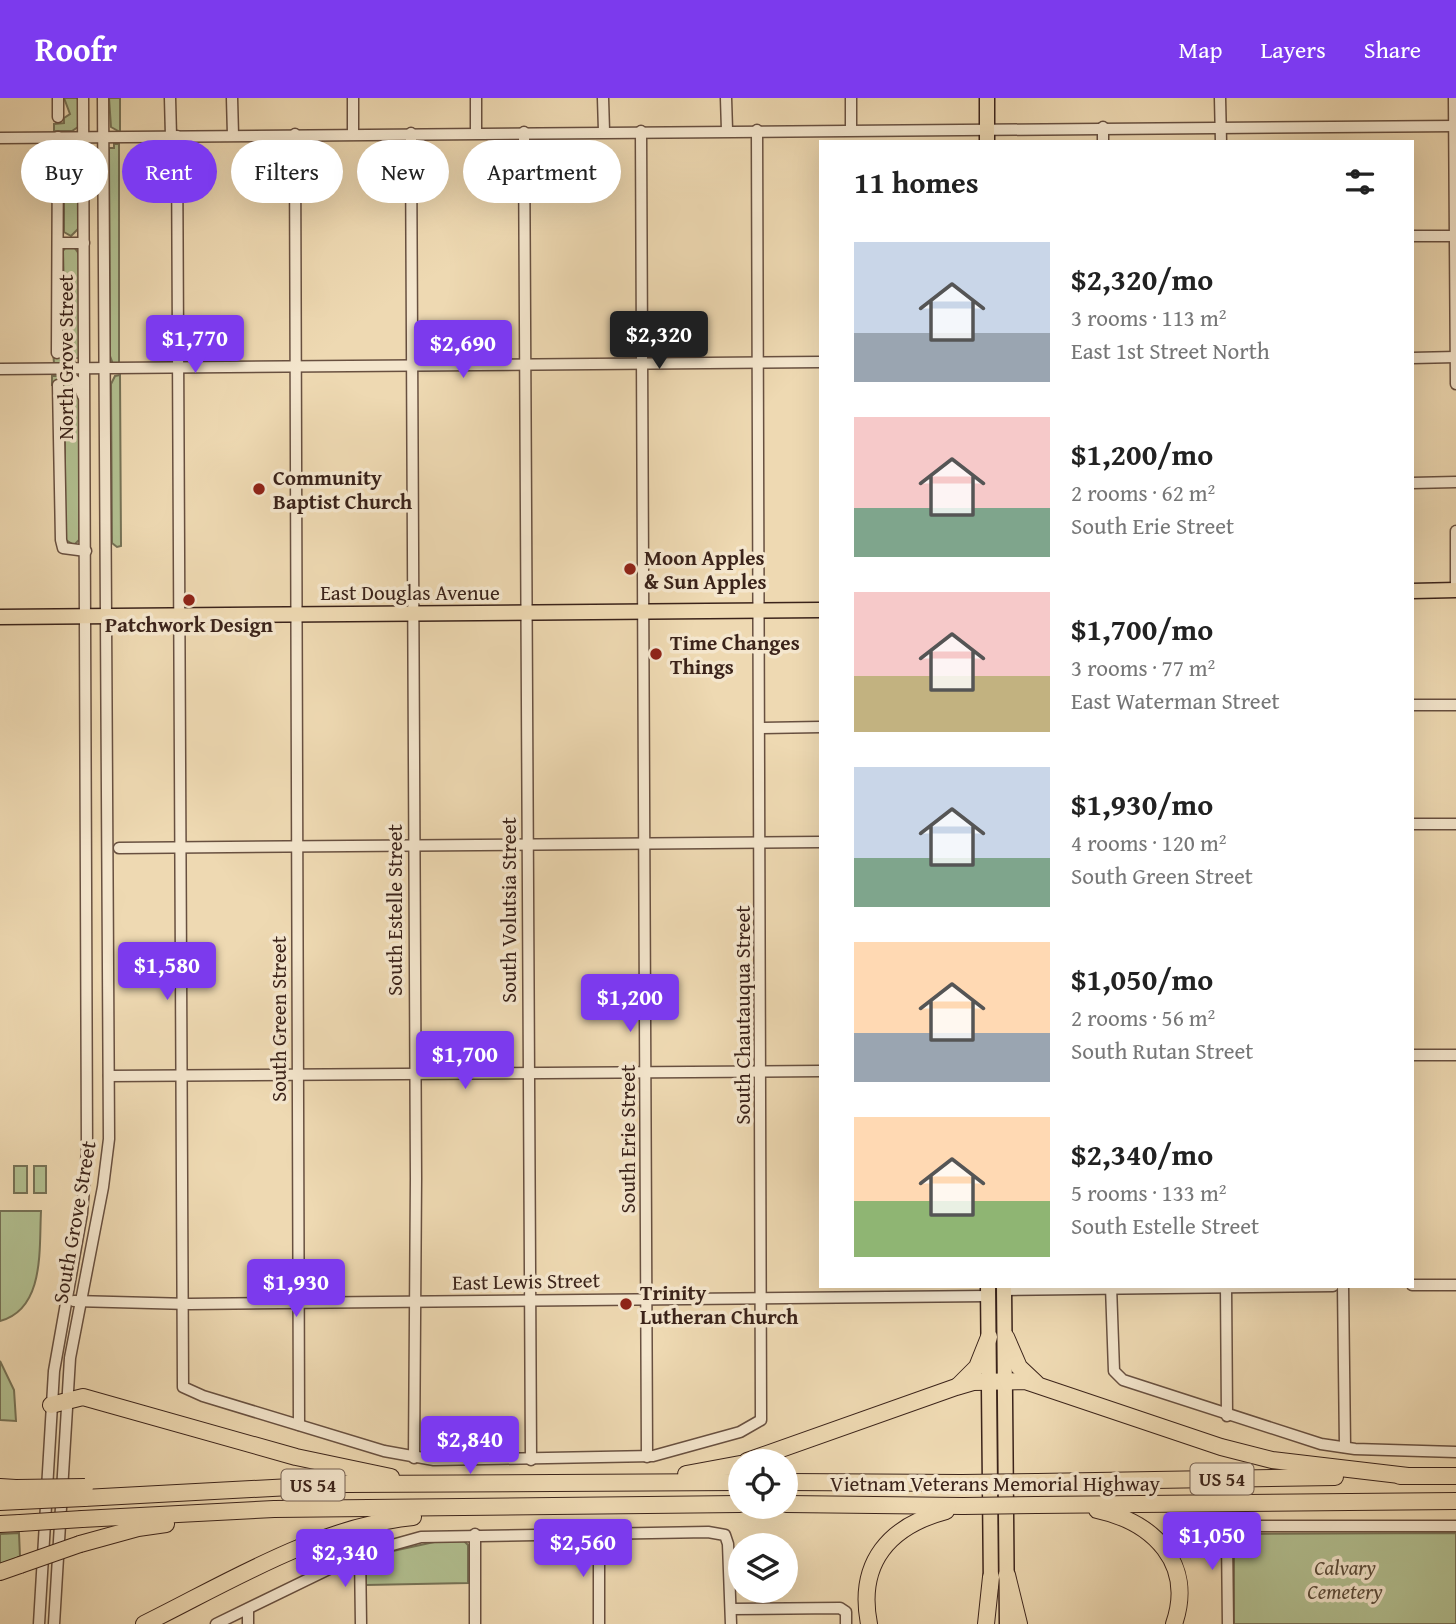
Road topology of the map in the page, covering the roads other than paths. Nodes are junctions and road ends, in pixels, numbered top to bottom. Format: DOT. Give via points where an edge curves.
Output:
graph roads {
  1 [pos="58,98"];
  2 [pos="83,98"];
  3 [pos="103,98"];
  4 [pos="170,98"];
  5 [pos="232,98"];
  6 [pos="352,98"];
  7 [pos="476,98"];
  8 [pos="603,98"];
  9 [pos="726,98"];
  10 [pos="851,98"];
  11 [pos="987,98"];
  12 [pos="1220,98"];
  13 [pos="1454,98"];
  14 [pos="58,117"];
  15 [pos="1455,126"];
  16 [pos="1103,127"];
  17 [pos="1221,127"];
  18 [pos="851,129"];
  19 [pos="872,129"];
  20 [pos="727,130"];
  21 [pos="757,130"];
  22 [pos="604,131"];
  23 [pos="641,131"];
  24 [pos="476,132"];
  25 [pos="524,132"];
  26 [pos="411,133"];
  27 [pos="295,134"];
  28 [pos="353,134"];
  29 [pos="233,135"];
  30 [pos="987,135"];
  31 [pos="103,136"];
  32 [pos="174,136"];
  33 [pos="58,137"];
  34 [pos="83,137"];
  35 [pos="0,138"];
  36 [pos="872,140"];
  37 [pos="1103,140"];
  38 [pos="1221,140"];
  39 [pos="1414,236"];
  40 [pos="1453,236"];
  41 [pos="58,243"];
  42 [pos="84,243"];
  43 [pos="57,353"];
  44 [pos="1456,357"];
  45 [pos="1414,358"];
  46 [pos="819,362"];
  47 [pos="643,363"];
  48 [pos="758,363"];
  49 [pos="526,364"];
  50 [pos="411,365"];
  51 [pos="295,366"];
  52 [pos="179,367"];
  53 [pos="85,368"];
  54 [pos="105,368"];
  55 [pos="0,369"];
  56 [pos="58,369"];
  57 [pos="1456,384"];
  58 [pos="58,385"];
  59 [pos="85,401"];
  60 [pos="1456,482"];
  61 [pos="1414,483"];
  62 [pos="1456,531"];
  63 [pos="86,551"];
  64 [pos="1456,588"];
  65 [pos="1414,591"];
  66 [pos="760,610"];
  67 [pos="819,610"];
  68 [pos="642,611"];
  69 [pos="526,612"];
  70 [pos="411,613"];
  71 [pos="296,614"];
  72 [pos="106,615"];
  73 [pos="180,615"];
  74 [pos="86,616"];
  75 [pos="0,617"];
  76 [pos="1414,705"];
  77 [pos="1456,705"];
  78 [pos="819,727"];
  79 [pos="760,728"];
  80 [pos="1414,824"];
  81 [pos="1456,824"];
  82 [pos="819,842"];
  83 [pos="761,843"];
  84 [pos="644,844"];
  85 [pos="528,845"];
  86 [pos="413,846"];
  87 [pos="119,848"];
  88 [pos="297,848"];
  89 [pos="183,849"];
  90 [pos="1414,1055"];
  91 [pos="1456,1055"];
  92 [pos="819,1071"];
  93 [pos="762,1072"];
  94 [pos="529,1074"];
  95 [pos="646,1074"];
  96 [pos="415,1075"];
  97 [pos="109,1076"];
  98 [pos="182,1077"];
  99 [pos="298,1077"];
  100 [pos="1414,1285"];
  101 [pos="1456,1285"];
  102 [pos="1004,1288"];
  103 [pos="1111,1288"];
  104 [pos="1226,1288"];
  105 [pos="1343,1288"];
  106 [pos="988,1291"];
  107 [pos="878,1292"];
  108 [pos="761,1298"];
  109 [pos="647,1299"];
  110 [pos="64,1301"];
  111 [pos="530,1301"];
  112 [pos="80,1302"];
  113 [pos="416,1302"];
  114 [pos="300,1303"];
  115 [pos="183,1304"];
  116 [pos="1006,1336"];
  117 [pos="989,1337"];
  118 [pos="997,1382"];
  119 [pos="1038,1385"];
  120 [pos="956,1387"];
  121 [pos="73,1393"];
  122 [pos="51,1405"];
  123 [pos="1227,1416"];
  124 [pos="299,1425"];
  125 [pos="1345,1447"];
  126 [pos="781,1449"];
  127 [pos="1456,1452"];
  128 [pos="647,1457"];
  129 [pos="414,1458"];
  130 [pos="531,1460"];
  131 [pos="728,1467"];
  132 [pos="1408,1476"];
  133 [pos="1456,1476"];
  134 [pos="614,1482"];
  135 [pos="728,1482"];
  136 [pos="798,1482"];
  137 [pos="452,1483"];
  138 [pos="12,1492"];
  139 [pos="1456,1502"];
  140 [pos="0,1503"];
  141 [pos="728,1504"];
  142 [pos="798,1504"];
  143 [pos="963,1506"];
  144 [pos="1078,1506"];
  145 [pos="483,1507"];
  146 [pos="274,1509"];
  147 [pos="0,1524"];
  148 [pos="1456,1526"];
  149 [pos="599,1533"];
  150 [pos="475,1534"];
  151 [pos="360,1554"];
  152 [pos="0,1572"];
  153 [pos="999,1576"];
  154 [pos="248,1609"];
  155 [pos="731,1609"];
  156 [pos="38,1624"];
  157 [pos="54,1624"];
  158 [pos="144,1624"];
  159 [pos="216,1624"];
  160 [pos="248,1624"];
  161 [pos="361,1624"];
  162 [pos="475,1624"];
  163 [pos="599,1624"];
  164 [pos="731,1624"];
  165 [pos="846,1624"];
  166 [pos="869,1624"];
  167 [pos="989,1624"];
  168 [pos="1007,1624"];
  169 [pos="1019,1624"];
  170 [pos="1174,1624"];
  171 [pos="1228,1624"];
  1 -- 14 [label="street"];
  2 -- 34 [label="street, North Grove Street"];
  3 -- 31 [label="street, North Grove Street"];
  4 -- 32 [label="street"];
  5 -- 29 [label="street"];
  6 -- 28 [label="street"];
  7 -- 24 [label="street"];
  8 -- 22 [label="street"];
  9 -- 20 [label="street"];
  10 -- 18 [label="street"];
  11 -- 30 [label="main road"];
  12 -- 17 [label="street"];
  13 -- 15 [label="street"];
  15 -- 17 [label="street"];
  15 -- 40 [label="street"];
  16 -- 17 [label="street"];
  16 -- 30 [label="street"];
  16 -- 37 [label="street"];
  17 -- 38 [label="street"];
  18 -- 19 [label="street"];
  18 -- 21 [label="street"];
  19 -- 30 [label="street"];
  19 -- 36 [label="street"];
  20 -- 21 [label="street"];
  20 -- 23 [label="street"];
  21 -- 48 [label="street, South Chautauqua Street"];
  22 -- 23 [label="street"];
  22 -- 25 [label="street"];
  23 -- 47 [label="street, South Erie Street"];
  24 -- 25 [label="street"];
  24 -- 26 [label="street"];
  25 -- 49 [label="street, South Volutsia Street"];
  26 -- 28 [label="street"];
  26 -- 50 [label="street, South Estelle Street"];
  27 -- 28 [label="street"];
  27 -- 29 [label="street"];
  27 -- 51 [label="street, South Green Street"];
  29 -- 32 [label="street"];
  31 -- 32 [label="street"];
  31 -- 34 [label="street"];
  31 -- 54 [label="street, North Grove Street"];
  32 -- 52 [label="street"];
  33 -- 34 [label="street"];
  33 -- 35 [label="street"];
  33 -- 41 [label="street"];
  34 -- 42 [label="street, North Grove Street"];
  39 -- 40 [label="street"];
  40 -- 44 [label="street"];
  41 -- 42 [label="street"];
  41 -- 43 [label="street"];
  42 -- 53 [label="street, North Grove Street"];
  44 -- 45 [label="street"];
  44 -- 57 [label="street"];
  46 -- 48 [label="street"];
  47 -- 48 [label="street"];
  47 -- 49 [label="street"];
  47 -- 68 [label="street, South Erie Street"];
  48 -- 66 [label="street, South Chautauqua Street"];
  49 -- 50 [label="street"];
  49 -- 69 [label="street, South Volutsia Street"];
  50 -- 51 [label="street"];
  50 -- 70 [label="street, South Estelle Street"];
  51 -- 52 [label="street"];
  51 -- 71 [label="street, South Green Street"];
  52 -- 54 [label="street"];
  52 -- 73 [label="street"];
  53 -- 54 [label="street"];
  53 -- 56 [label="street"];
  53 -- 59 [label="street, North Grove Street"];
  54 -- 72 [label="street, North Grove Street"];
  55 -- 56 [label="street"];
  56 -- 59 [label="street" via="77,382"];
  58 -- 63 [label="street" via="59,530 63,548"];
  59 -- 63 [label="street, North Grove Street"];
  60 -- 61 [label="street"];
  62 -- 64 [label="street"];
  63 -- 74 [label="street, North Grove Street"];
  64 -- 65 [label="main road"];
  66 -- 67 [label="main road, East Douglas Avenue"];
  66 -- 68 [label="main road, East Douglas Avenue"];
  66 -- 79 [label="street, South Chautauqua Street"];
  68 -- 69 [label="main road, East Douglas Avenue"];
  68 -- 84 [label="street, South Erie Street"];
  69 -- 70 [label="main road, East Douglas Avenue"];
  69 -- 85 [label="street, South Volutsia Street"];
  70 -- 71 [label="main road, East Douglas Avenue"];
  70 -- 86 [label="street, South Estelle Street"];
  71 -- 73 [label="main road, East Douglas Avenue"];
  71 -- 88 [label="street, South Green Street"];
  72 -- 73 [label="main road, East Douglas Avenue"];
  72 -- 74 [label="main road, East Douglas Avenue"];
  72 -- 97 [label="street, South Grove Street"];
  73 -- 89 [label="street"];
  74 -- 75 [label="main road, East Douglas Avenue"];
  74 -- 110 [label="street, South Grove Street" via="88,1151 82,1213"];
  76 -- 77 [label="street"];
  78 -- 79 [label="street"];
  79 -- 83 [label="street, South Chautauqua Street"];
  80 -- 81 [label="street"];
  82 -- 83 [label="street"];
  83 -- 84 [label="street"];
  83 -- 93 [label="street, South Chautauqua Street"];
  84 -- 85 [label="street"];
  84 -- 95 [label="street, South Erie Street"];
  85 -- 86 [label="street"];
  85 -- 94 [label="street, South Volutsia Street"];
  86 -- 88 [label="street"];
  86 -- 96 [label="street, South Estelle Street"];
  87 -- 89 [label="street"];
  88 -- 89 [label="street"];
  88 -- 99 [label="street, South Green Street"];
  89 -- 98 [label="street"];
  90 -- 91 [label="street"];
  92 -- 93 [label="street"];
  93 -- 95 [label="street"];
  93 -- 108 [label="street, South Chautauqua Street"];
  94 -- 95 [label="street"];
  94 -- 96 [label="street"];
  94 -- 111 [label="street, South Volutsia Street"];
  95 -- 109 [label="street, South Erie Street"];
  96 -- 99 [label="street"];
  96 -- 113 [label="street, South Estelle Street"];
  97 -- 98 [label="street"];
  97 -- 112 [label="street, South Grove Street" via="106,1163"];
  98 -- 99 [label="street"];
  98 -- 115 [label="street"];
  99 -- 114 [label="street, South Green Street"];
  100 -- 101 [label="street"];
  102 -- 116 [label="main road"];
  103 -- 123 [label="street" via="1114,1371 1123,1380"];
  104 -- 123 [label="street"];
  105 -- 125 [label="street"];
  106 -- 107 [label="street, East Lewis Street"];
  106 -- 117 [label="main road"];
  107 -- 108 [label="street, East Lewis Street"];
  108 -- 109 [label="street, East Lewis Street"];
  108 -- 128 [label="street, South Chautauqua Street" via="761,1420 740,1432"];
  109 -- 111 [label="street, East Lewis Street"];
  109 -- 128 [label="street, South Erie Street"];
  110 -- 112 [label="street, East Lewis Street"];
  110 -- 122 [label="street, South Grove Street"];
  111 -- 113 [label="street, East Lewis Street"];
  111 -- 130 [label="street, South Volutsia Street"];
  112 -- 115 [label="street, East Lewis Street"];
  112 -- 121 [label="street, South Grove Street"];
  113 -- 114 [label="street, East Lewis Street"];
  113 -- 129 [label="street, South Estelle Street"];
  114 -- 115 [label="street, East Lewis Street"];
  114 -- 124 [label="street, South Green Street"];
  115 -- 124 [label="street" via="183,1387"];
  116 -- 118 [label="main road"];
  116 -- 119 [label="highway" via="1019,1367"];
  117 -- 118 [label="main road"];
  117 -- 120 [label="highway" via="976,1367"];
  118 -- 119 [label="highway"];
  118 -- 120 [label="highway"];
  118 -- 153 [label="main road"];
  119 -- 132 [label="highway" via="1272,1460"];
  120 -- 126 [label="highway"];
  121 -- 122 [label="highway"];
  121 -- 137 [label="highway" via="296,1457 387,1477"];
  121 -- 157 [label="street, South Grove Street"];
  122 -- 156 [label="street, South Grove Street"];
  123 -- 125 [label="street"];
  124 -- 129 [label="street"];
  125 -- 127 [label="street"];
  128 -- 130 [label="street"];
  129 -- 130 [label="street"];
  131 -- 134 [label="highway"];
  132 -- 133 [label="highway, Vietnam Veterans Memorial Highway / US 54"];
  132 -- 136 [label="highway, Vietnam Veterans Memorial Highway / US 54, bridge"];
  134 -- 135 [label="highway, US 54"];
  134 -- 137 [label="highway, US 54"];
  137 -- 138 [label="highway, US 54, bridge"];
  138 -- 140 [label="highway"];
  139 -- 144 [label="highway, Vietnam Veterans Memorial Highway / US 54"];
  141 -- 145 [label="highway, US 54"];
  142 -- 143 [label="highway, Vietnam Veterans Memorial Highway / US 54"];
  143 -- 144 [label="highway, Vietnam Veterans Memorial Highway / US 54, bridge"];
  143 -- 166 [label="highway" via="917,1519 893,1535 877,1556 869,1583"];
  144 -- 170 [label="highway" via="1124,1517 1158,1540 1177,1578"];
  145 -- 146 [label="highway, US 54"];
  145 -- 158 [label="highway" via="342,1531"];
  146 -- 147 [label="highway, US 54, bridge"];
  146 -- 152 [label="highway, bridge" via="138,1528"];
  148 -- 171 [label="street" via="1237,1526 1227,1537"];
  149 -- 150 [label="street"];
  149 -- 155 [label="street" via="725,1535"];
  149 -- 163 [label="street"];
  150 -- 151 [label="street" via="421,1537"];
  150 -- 162 [label="street"];
  151 -- 154 [label="street"];
  151 -- 161 [label="street"];
  153 -- 167 [label="highway"];
  153 -- 168 [label="main road"];
  153 -- 169 [label="highway"];
  154 -- 159 [label="street"];
  154 -- 160 [label="street"];
  155 -- 164 [label="street"];
  155 -- 165 [label="street" via="840,1608 846,1612"];
}
